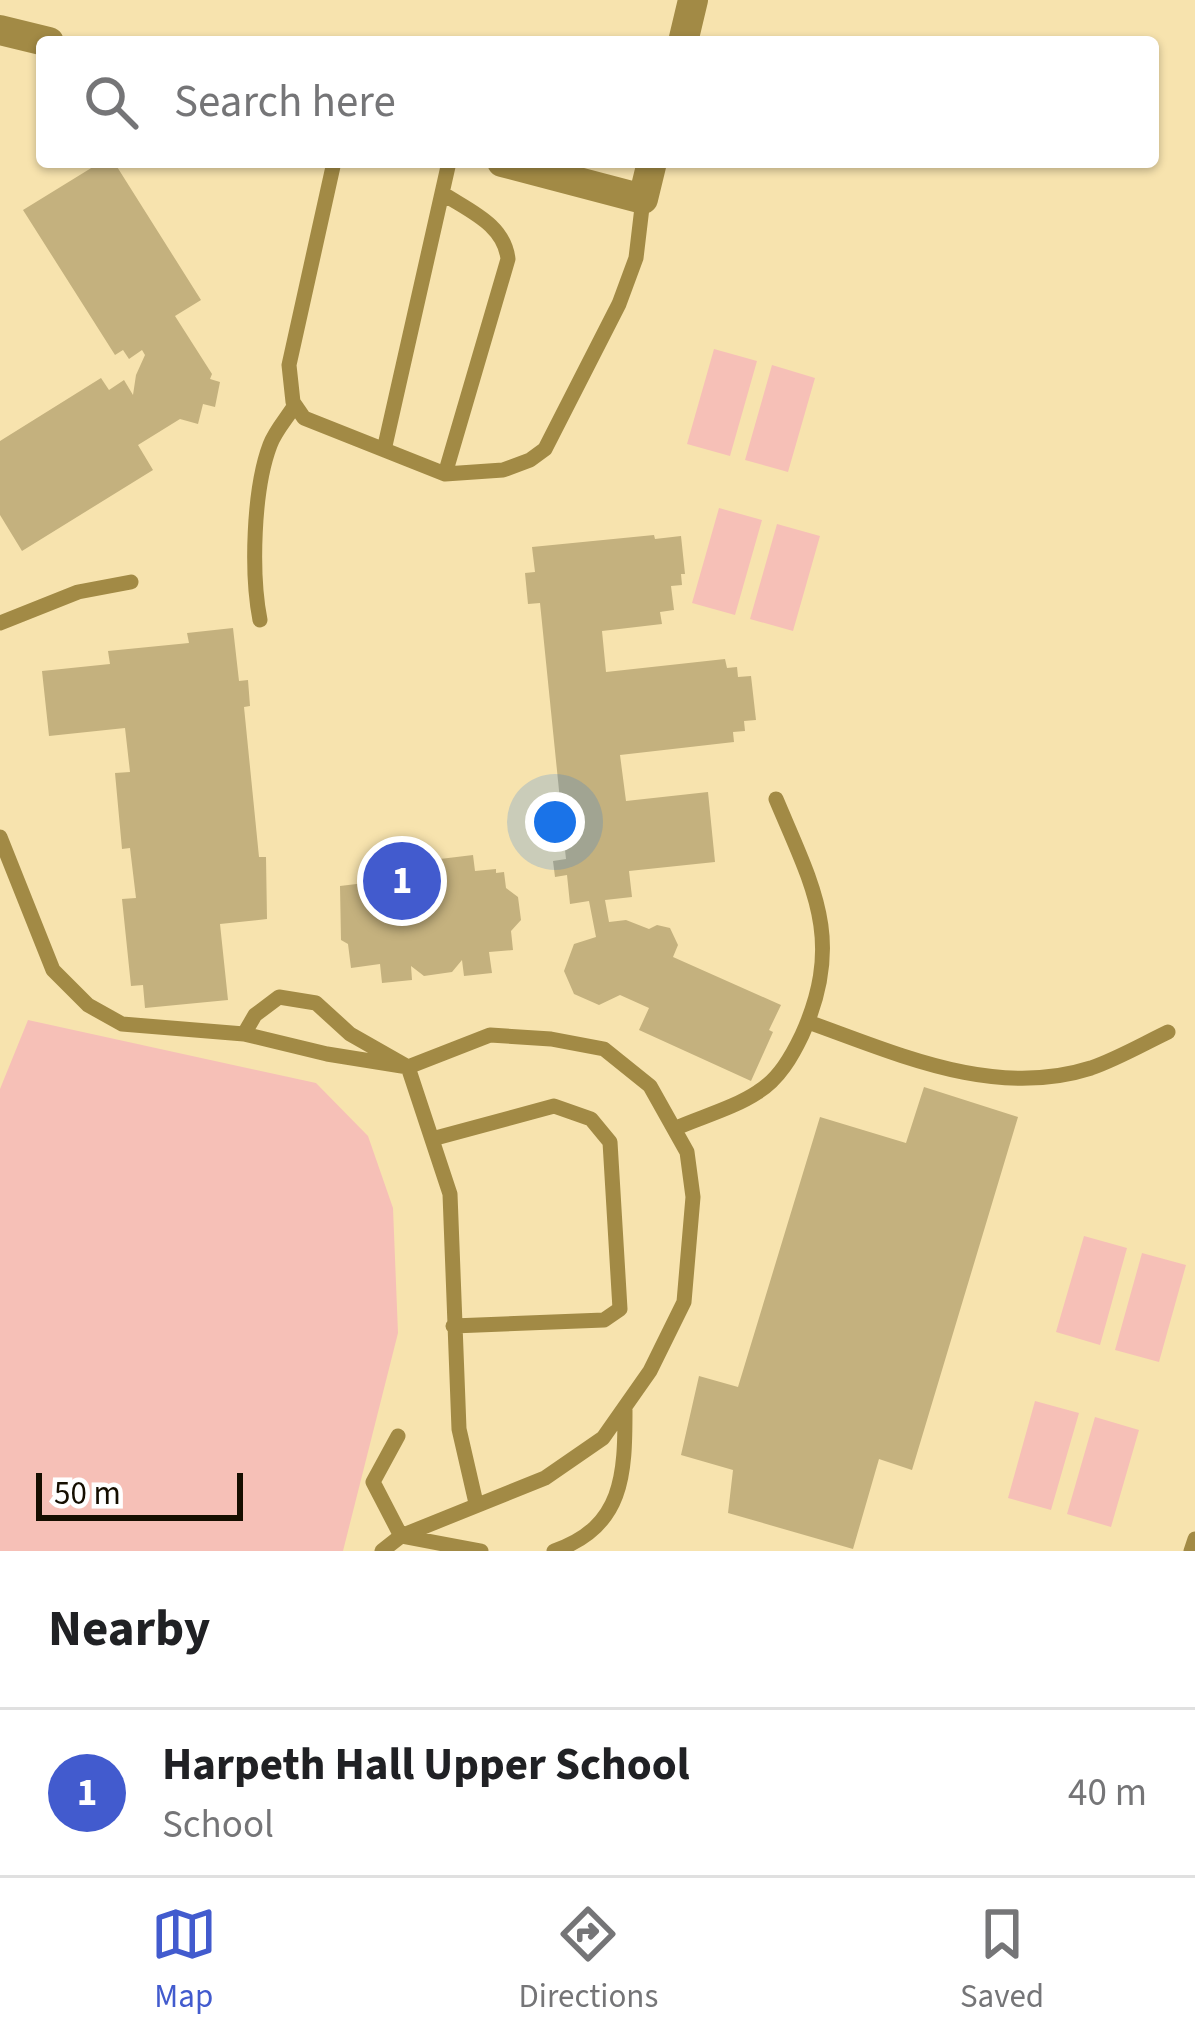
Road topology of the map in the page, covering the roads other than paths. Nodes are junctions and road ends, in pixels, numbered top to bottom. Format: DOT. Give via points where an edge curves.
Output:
graph roads {
  1 [pos="693,0"];
  2 [pos="0,30"];
  3 [pos="684,36"];
  4 [pos="36,39"];
  5 [pos="333,168"];
  6 [pos="447,168"];
  7 [pos="525,168"];
  8 [pos="651,168"];
  9 [pos="442,193"];
  10 [pos="643,199"];
  11 [pos="295,405"];
  12 [pos="384,450"];
  13 [pos="446,474"];
  14 [pos="131,582"];
  15 [pos="260,620"];
  16 [pos="0,623"];
  17 [pos="776,799"];
  18 [pos="0,837"];
  19 [pos="808,1022"];
  20 [pos="1168,1032"];
  21 [pos="244,1034"];
  22 [pos="408,1067"];
  23 [pos="674,1129"];
  24 [pos="432,1139"];
  25 [pos="453,1326"];
  26 [pos="625,1407"];
  27 [pos="398,1436"];
  28 [pos="476,1503"];
  29 [pos="401,1536"];
  30 [pos="1195,1539"];
  31 [pos="382,1551"];
  32 [pos="481,1551"];
  33 [pos="554,1551"];
  34 [pos="1191,1551"];
  1 -- 3 [label="street"];
  2 -- 4 [label="street"];
  5 -- 11 [label="lane" via="289,365"];
  6 -- 9 [label="lane"];
  7 -- 10 [label="street"];
  8 -- 10 [label="street"];
  9 -- 12 [label="lane"];
  9 -- 13 [label="lane" via="499,230 508,259"];
  10 -- 13 [label="lane" via="631,277 545,449 503,470"];
  11 -- 12 [label="lane" via="304,418"];
  11 -- 15 [label="lane" via="265,464 252,579"];
  12 -- 13 [label="lane"];
  14 -- 16 [label="lane" via="78,592"];
  17 -- 19 [label="lane" via="814,890 825,940 820,996"];
  18 -- 21 [label="lane" via="53,970 88,1006 122,1024"];
  19 -- 20 [label="lane" via="934,1067 1018,1080 1089,1068"];
  19 -- 23 [label="lane" via="791,1059 760,1092"];
  21 -- 22 [label="lane"];
  21 -- 22 [label="lane" via="279,998 316,1003 350,1034"];
  22 -- 23 [label="lane" via="490,1035 604,1049 650,1086"];
  22 -- 24 [label="lane"];
  23 -- 26 [label="lane" via="687,1152 693,1197 684,1302"];
  24 -- 25 [label="lane" via="450,1194"];
  24 -- 25 [label="lane" via="554,1106 591,1119 610,1142 620,1309 604,1319"];
  25 -- 28 [label="lane" via="459,1429"];
  26 -- 28 [label="lane" via="603,1438 545,1478"];
  26 -- 33 [label="lane" via="625,1472 605,1519"];
  27 -- 29 [label="lane" via="373,1482"];
  28 -- 29 [label="lane"];
  29 -- 31 [label="lane"];
  29 -- 32 [label="lane"];
  30 -- 34 [label="lane"];
}
